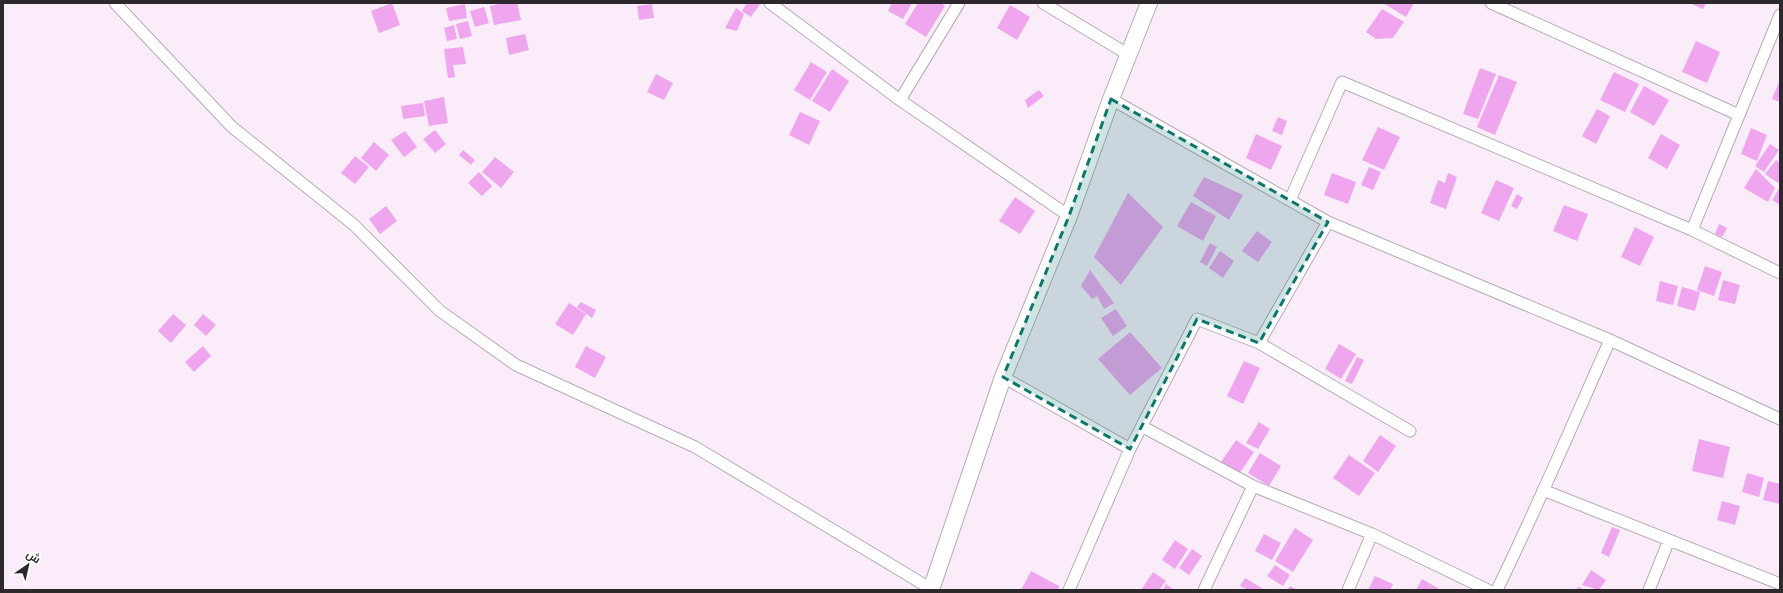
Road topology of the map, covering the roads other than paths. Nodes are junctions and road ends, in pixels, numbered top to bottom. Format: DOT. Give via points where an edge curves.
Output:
graph roads {
  1 [pos="115,3"];
  2 [pos="770,3"];
  3 [pos="959,3"];
  4 [pos="1042,3"];
  5 [pos="1149,3"];
  6 [pos="1491,3"];
  7 [pos="1780,15"];
  8 [pos="1129,55"];
  9 [pos="1111,99"];
  10 [pos="900,100"];
  11 [pos="1739,115"];
  12 [pos="1290,200"];
  13 [pos="1069,216"];
  14 [pos="1328,222"];
  15 [pos="1692,230"];
  16 [pos="1780,273"];
  17 [pos="1610,340"];
  18 [pos="1259,343"];
  19 [pos="1003,377"];
  20 [pos="1779,415"];
  21 [pos="1142,426"];
  22 [pos="1410,431"];
  23 [pos="1130,449"];
  24 [pos="1253,486"];
  25 [pos="1542,490"];
  26 [pos="1372,534"];
  27 [pos="1669,540"];
  28 [pos="1780,584"];
  29 [pos="932,590"];
  30 [pos="1069,590"];
  31 [pos="1204,590"];
  32 [pos="1348,590"];
  33 [pos="1488,590"];
  34 [pos="1497,590"];
  35 [pos="1649,590"];
  1 -- 29 [label="street" via="232,127 354,225 440,312 516,365 695,447"];
  2 -- 10 [label="street"];
  3 -- 10 [label="street"];
  4 -- 8 [label="street"];
  5 -- 8 [label="street"];
  6 -- 11 [label="street"];
  7 -- 11 [label="street"];
  8 -- 9 [label="street"];
  9 -- 12 [label="street"];
  9 -- 13 [label="street"];
  10 -- 13 [label="street"];
  11 -- 15 [label="street"];
  12 -- 14 [label="street"];
  12 -- 15 [label="street" via="1342,82"];
  13 -- 19 [label="street"];
  14 -- 17 [label="street"];
  14 -- 18 [label="street"];
  15 -- 16 [label="street"];
  17 -- 20 [label="street"];
  17 -- 25 [label="street"];
  18 -- 21 [label="street" via="1197,319"];
  18 -- 22 [label="street"];
  19 -- 23 [label="street"];
  19 -- 29 [label="street"];
  21 -- 23 [label="street"];
  21 -- 24 [label="street"];
  23 -- 30 [label="street"];
  24 -- 26 [label="street"];
  24 -- 31 [label="street"];
  25 -- 27 [label="street"];
  25 -- 34 [label="street"];
  26 -- 32 [label="street"];
  26 -- 33 [label="street"];
  27 -- 28 [label="street"];
  27 -- 35 [label="street"];
}
